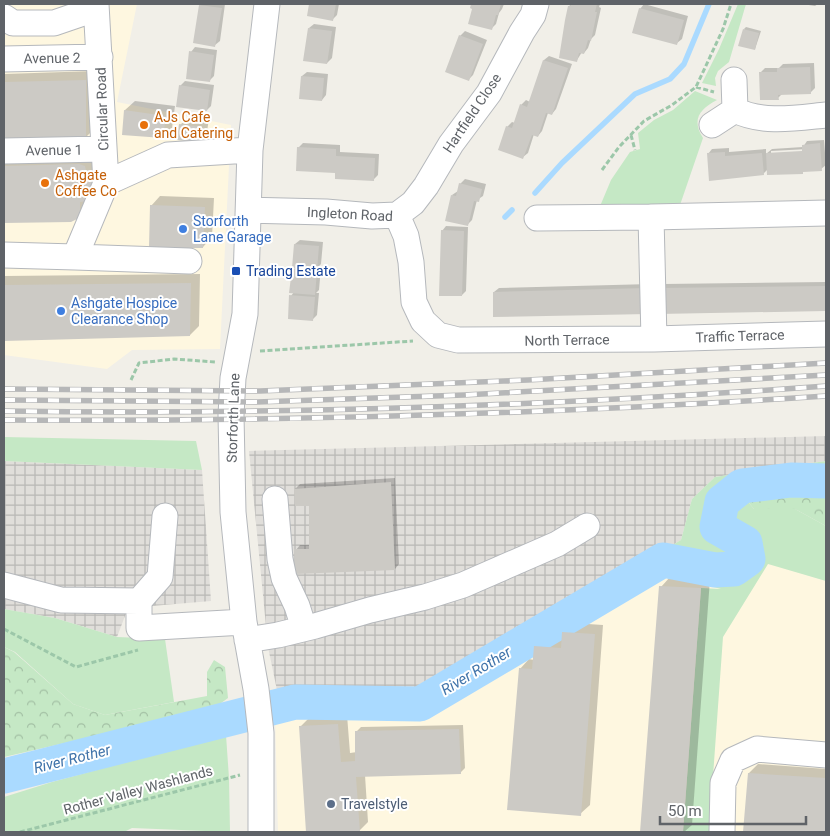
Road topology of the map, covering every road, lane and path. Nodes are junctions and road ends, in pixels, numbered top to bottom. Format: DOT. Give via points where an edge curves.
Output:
graph roads {
  1 [pos="267,4"];
  2 [pos="536,4"];
  3 [pos="731,4"];
  4 [pos="96,7"];
  5 [pos="4,17"];
  6 [pos="100,57"];
  7 [pos="4,59"];
  8 [pos="734,80"];
  9 [pos="735,110"];
  10 [pos="826,115"];
  11 [pos="712,125"];
  12 [pos="631,135"];
  13 [pos="104,149"];
  14 [pos="250,150"];
  15 [pos="635,150"];
  16 [pos="4,151"];
  17 [pos="602,170"];
  18 [pos="106,183"];
  19 [pos="250,210"];
  20 [pos="826,213"];
  21 [pos="397,214"];
  22 [pos="651,217"];
  23 [pos="537,218"];
  24 [pos="4,255"];
  25 [pos="75,257"];
  26 [pos="189,261"];
  27 [pos="826,334"];
  28 [pos="438,335"];
  29 [pos="654,339"];
  30 [pos="238,355"];
  31 [pos="132,380"];
  32 [pos="275,499"];
  33 [pos="165,516"];
  34 [pos="587,526"];
  35 [pos="4,585"];
  36 [pos="139,601"];
  37 [pos="304,628"];
  38 [pos="4,630"];
  39 [pos="246,631"];
  40 [pos="145,648"];
  41 [pos="826,755"];
  42 [pos="262,770"];
  43 [pos="20,832"];
  44 [pos="261,832"];
  45 [pos="722,832"];
  1 -- 14 [label="street, Storforth Lane"];
  2 -- 21 [label="street, Hartfield Close" via="489,93 451,144 426,186 413,203"];
  3 -- 12 [label="path" via="696,87 644,121"];
  4 -- 5 [label="street" via="54,23 13,23"];
  4 -- 6 [label="street, Circular Road"];
  6 -- 7 [label="street, Avenue 2"];
  6 -- 13 [label="street, Circular Road"];
  8 -- 9 [label="street"];
  9 -- 10 [label="street" via="764,119"];
  9 -- 11 [label="street"];
  12 -- 15 [label="path"];
  12 -- 17 [label="path"];
  13 -- 16 [label="street, Avenue 1"];
  13 -- 18 [label="street, Circular Road"];
  14 -- 18 [label="street" via="168,156"];
  14 -- 19 [label="street, Storforth Lane"];
  18 -- 25 [label="street, Circular Road"];
  19 -- 21 [label="street, Ingleton Road" via="372,216"];
  19 -- 30 [label="street, Storforth Lane" via="246,314"];
  20 -- 22 [label="street"];
  21 -- 28 [label="street, Ingleton Road" via="406,236 414,302 423,321"];
  22 -- 23 [label="street"];
  22 -- 29 [label="street"];
  24 -- 25 [label="street"];
  25 -- 26 [label="street"];
  27 -- 29 [label="street, Traffic Terrace"];
  28 -- 29 [label="street, North Terrace" via="458,340"];
  28 -- 30 [label="path" via="413,341"];
  30 -- 31 [label="path" via="139,363"];
  30 -- 39 [label="street, Storforth Lane" via="230,414 230,463"];
  32 -- 37 [label="street" via="284,578"];
  33 -- 36 [label="street" via="160,577"];
  34 -- 37 [label="street" via="557,544 463,584"];
  35 -- 36 [label="street" via="61,600"];
  36 -- 39 [label="street" via="139,628"];
  37 -- 39 [label="street" via="278,635"];
  38 -- 40 [label="path" via="76,667"];
  39 -- 42 [label="street, Storforth Lane" via="256,688"];
  41 -- 45 [label="street" via="756,749 733,760 723,783"];
  42 -- 43 [label="path, Rother Valley Washlands"];
  42 -- 44 [label="street, Storforth Lane"];
}
